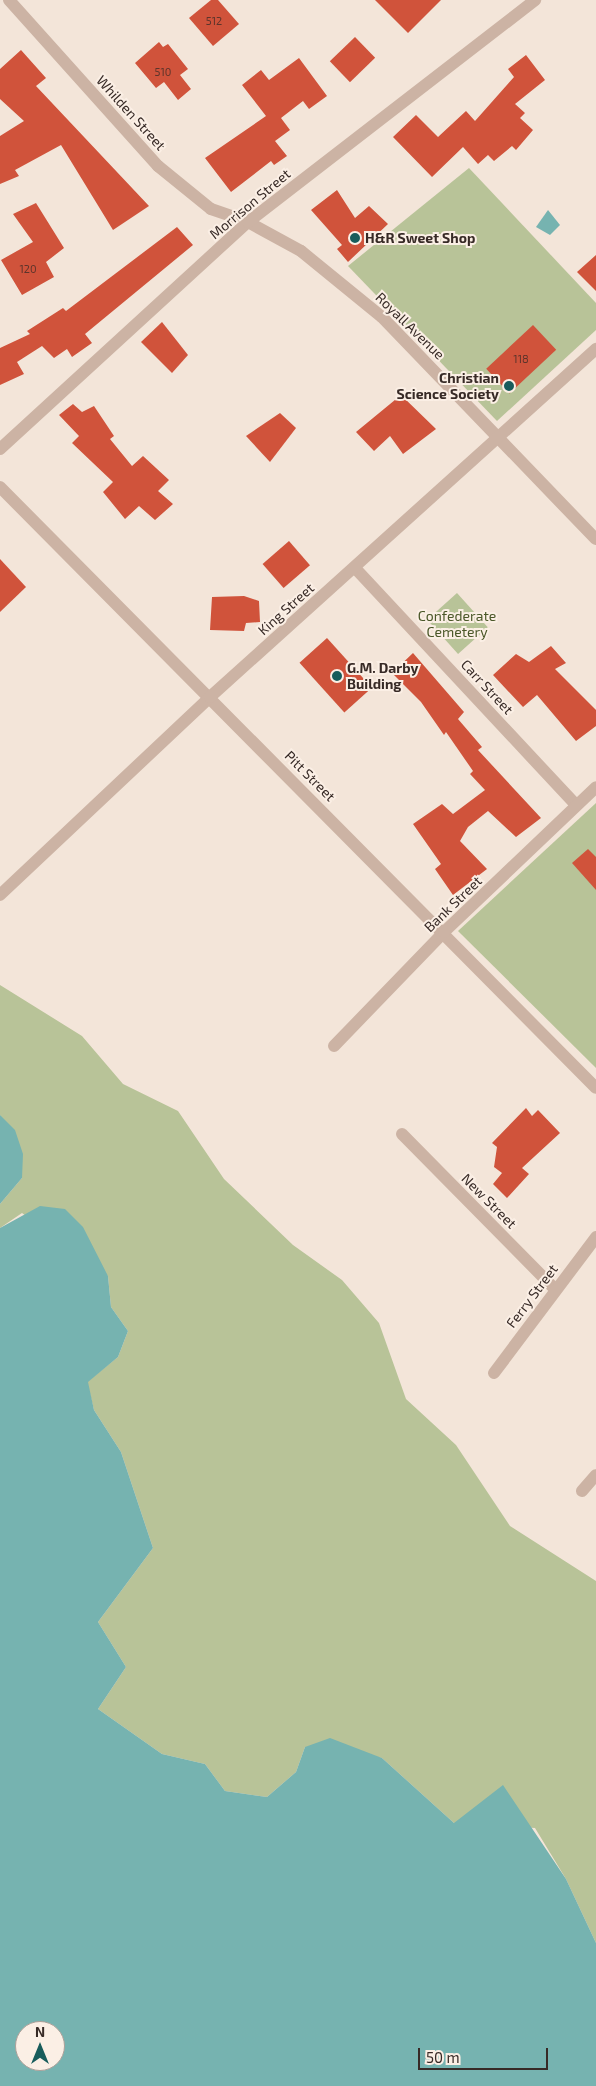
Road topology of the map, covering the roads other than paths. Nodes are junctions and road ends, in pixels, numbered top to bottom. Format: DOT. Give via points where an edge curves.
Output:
graph roads {
  1 [pos="9,0"];
  2 [pos="535,0"];
  3 [pos="248,222"];
  4 [pos="596,349"];
  5 [pos="500,436"];
  6 [pos="0,448"];
  7 [pos="0,487"];
  8 [pos="596,538"];
  9 [pos="355,568"];
  10 [pos="210,697"];
  11 [pos="596,787"];
  12 [pos="576,805"];
  13 [pos="0,895"];
  14 [pos="444,932"];
  15 [pos="334,1046"];
  16 [pos="596,1088"];
  17 [pos="402,1134"];
  18 [pos="596,1238"];
  19 [pos="555,1289"];
  20 [pos="494,1373"];
  21 [pos="596,1476"];
  22 [pos="582,1491"];
  1 -- 3 [label="street, Whilden Street" via="158,166 211,209"];
  2 -- 3 [label="street, Morrison Street"];
  3 -- 5 [label="street, Royall Avenue" via="301,251 382,317"];
  3 -- 6 [label="street, Morrison Street"];
  4 -- 5 [label="street, King Street"];
  5 -- 8 [label="street, Royall Avenue"];
  5 -- 9 [label="street, King Street"];
  7 -- 10 [label="street, Pitt Street"];
  9 -- 10 [label="street, King Street"];
  9 -- 12 [label="street, Carr Street"];
  10 -- 13 [label="street, King Street"];
  10 -- 14 [label="street, Pitt Street"];
  11 -- 12 [label="street, Bank Street"];
  12 -- 14 [label="street, Bank Street"];
  14 -- 15 [label="street, Bank Street"];
  14 -- 16 [label="street, Pitt Street"];
  17 -- 19 [label="street, New Street"];
  18 -- 19 [label="street, Ferry Street"];
  19 -- 20 [label="street, Ferry Street"];
  21 -- 22 [label="street"];
}
